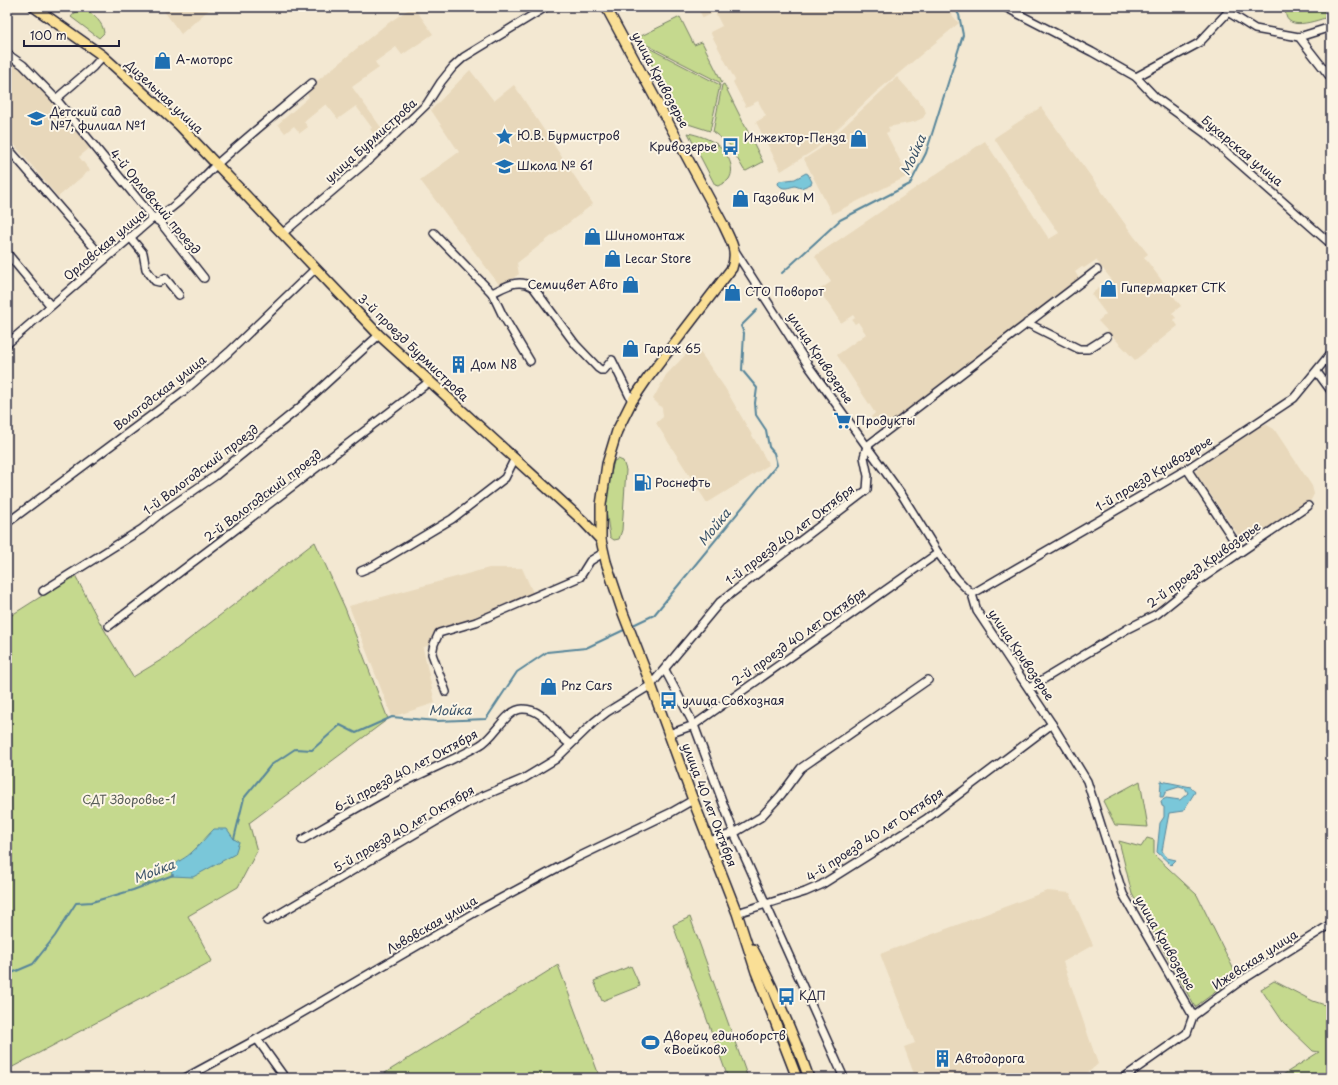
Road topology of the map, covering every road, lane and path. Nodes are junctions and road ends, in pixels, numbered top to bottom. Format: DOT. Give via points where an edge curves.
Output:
graph roads {
  1 [pos="34,7"];
  2 [pos="546,7"];
  3 [pos="606,7"];
  4 [pos="1004,7"];
  5 [pos="1229,9"];
  6 [pos="1331,27"];
  7 [pos="1299,37"];
  8 [pos="7,54"];
  9 [pos="103,56"];
  10 [pos="1136,77"];
  11 [pos="1331,78"];
  12 [pos="312,83"];
  13 [pos="56,99"];
  14 [pos="7,147"];
  15 [pos="216,165"];
  16 [pos="153,218"];
  17 [pos="283,233"];
  18 [pos="434,233"];
  19 [pos="130,237"];
  20 [pos="1331,244"];
  21 [pos="735,251"];
  22 [pos="7,253"];
  23 [pos="104,259"];
  24 [pos="315,269"];
  25 [pos="1097,270"];
  26 [pos="204,278"];
  27 [pos="492,293"];
  28 [pos="179,295"];
  29 [pos="50,306"];
  30 [pos="1027,323"];
  31 [pos="379,335"];
  32 [pos="1107,337"];
  33 [pos="7,344"];
  34 [pos="1331,353"];
  35 [pos="530,361"];
  36 [pos="1317,372"];
  37 [pos="429,382"];
  38 [pos="1331,391"];
  39 [pos="632,401"];
  40 [pos="867,446"];
  41 [pos="515,458"];
  42 [pos="1187,469"];
  43 [pos="1308,506"];
  44 [pos="7,523"];
  45 [pos="601,540"];
  46 [pos="1241,551"];
  47 [pos="603,553"];
  48 [pos="938,553"];
  49 [pos="361,571"];
  50 [pos="43,591"];
  51 [pos="972,594"];
  52 [pos="109,626"];
  53 [pos="665,670"];
  54 [pos="928,680"];
  55 [pos="651,685"];
  56 [pos="1029,688"];
  57 [pos="446,692"];
  58 [pos="694,724"];
  59 [pos="1052,724"];
  60 [pos="670,734"];
  61 [pos="570,744"];
  62 [pos="693,800"];
  63 [pos="734,833"];
  64 [pos="302,840"];
  65 [pos="709,841"];
  66 [pos="766,904"];
  67 [pos="737,913"];
  68 [pos="267,922"];
  69 [pos="1331,924"];
  70 [pos="743,930"];
  71 [pos="1193,1016"];
  72 [pos="257,1039"];
  73 [pos="185,1078"];
  74 [pos="285,1078"];
  75 [pos="797,1078"];
  76 [pos="809,1078"];
  77 [pos="844,1078"];
  78 [pos="1123,1078"];
  1 -- 9 [label="main road, Дизельная улица"];
  2 -- 17 [label="street, улица Бурмистрова" via="464,56 441,82 427,104 371,158"];
  3 -- 21 [label="main road, улица Кривозерье"];
  4 -- 10 [label="street, Бухарская улица"];
  5 -- 7 [label="street" via="1255,29"];
  5 -- 10 [label="street" via="1199,43"];
  6 -- 7 [label="street"];
  7 -- 11 [label="street"];
  8 -- 13 [label="street, 4-й Орловский проезд" via="23,65"];
  9 -- 13 [label="street"];
  9 -- 15 [label="main road, Дизельная улица" via="179,125"];
  10 -- 20 [label="street, Бухарская улица" via="1155,97 1206,134"];
  12 -- 15 [label="street"];
  13 -- 16 [label="street, 4-й Орловский проезд"];
  14 -- 23 [label="street"];
  15 -- 16 [label="street, Орловская улица" via="162,215"];
  15 -- 17 [label="main road, 3-й проезд Бурмистрова"];
  16 -- 19 [label="street, Орловская улица"];
  16 -- 26 [label="street, 4-й Орловский проезд" via="160,222"];
  17 -- 24 [label="main road, 3-й проезд Бурмистрова"];
  18 -- 27 [label="street"];
  19 -- 23 [label="street, Орловская улица"];
  19 -- 28 [label="street" via="143,253 146,269 155,282 165,278"];
  21 -- 39 [label="main road" via="732,268 646,379"];
  21 -- 40 [label="street, улица Кривозерье" via="810,368"];
  22 -- 29 [label="street"];
  23 -- 29 [label="street, Орловская улица"];
  24 -- 31 [label="main road, 3-й проезд Бурмистрова"];
  24 -- 44 [label="street, Вологодская улица" via="229,352 184,391"];
  25 -- 30 [label="street"];
  27 -- 35 [label="street"];
  27 -- 39 [label="street" via="515,282 525,283 533,288 576,345 598,368 604,370 612,360"];
  29 -- 33 [label="street, Орловская улица"];
  30 -- 32 [label="street" via="1079,348 1088,349"];
  30 -- 40 [label="street"];
  31 -- 37 [label="main road, 3-й проезд Бурмистрова"];
  31 -- 50 [label="street, 1-й Вологодский проезд" via="298,409 215,476 142,529"];
  34 -- 36 [label="street, 1-й проезд Кривозерье"];
  36 -- 38 [label="street"];
  36 -- 42 [label="street, 1-й проезд Кривозерье" via="1294,398"];
  37 -- 41 [label="main road, 3-й проезд Бурмистрова"];
  37 -- 52 [label="street, 2-й Вологодский проезд"];
  39 -- 45 [label="main road" via="617,431 607,464 601,505"];
  40 -- 48 [label="street, улица Кривозерье" via="902,495"];
  40 -- 53 [label="street, 1-й проезд 40 лет Октября" via="864,457 868,476 867,490 720,602"];
  41 -- 45 [label="main road, 3-й проезд Бурмистрова"];
  41 -- 49 [label="street" via="505,478 452,518"];
  42 -- 46 [label="street"];
  42 -- 51 [label="street, 1-й проезд Кривозерье"];
  43 -- 46 [label="street, 2-й проезд Кривозерье"];
  45 -- 47 [label="main road, улица 40 лет Октября"];
  46 -- 56 [label="street, 2-й проезд Кривозерье" via="1157,614 1127,629"];
  47 -- 55 [label="main road, улица 40 лет Октября"];
  47 -- 57 [label="street" via="590,561 580,577 476,622 439,633 432,654"];
  48 -- 51 [label="street, улица Кривозерье"];
  48 -- 58 [label="street, 2-й проезд 40 лет Октября"];
  51 -- 56 [label="street, улица Кривозерье" via="977,611"];
  53 -- 55 [label="street, 5-й проезд 40 лет Октября"];
  53 -- 58 [label="street"];
  54 -- 63 [label="street" via="801,768 761,817"];
  55 -- 60 [label="main road, улица 40 лет Октября"];
  55 -- 61 [label="street, 5-й проезд 40 лет Октября" via="607,712"];
  56 -- 59 [label="street, улица Кривозерье"];
  58 -- 60 [label="street, 2-й проезд 40 лет Октября"];
  58 -- 63 [label="street"];
  59 -- 66 [label="street, 4-й проезд 40 лет Октября" via="926,818 828,881 805,892"];
  59 -- 71 [label="street, улица Кривозерье" via="1087,781 1123,894"];
  60 -- 62 [label="main road, улица 40 лет Октября"];
  61 -- 64 [label="street, 6-й проезд 40 лет Октября" via="538,713 528,709 515,711 485,742 396,787"];
  61 -- 68 [label="street, 5-й проезд 40 лет Октября" via="556,759 528,777 469,802"];
  62 -- 65 [label="main road, улица 40 лет Октября"];
  62 -- 72 [label="street, Львовская улица" via="574,859 486,907"];
  63 -- 65 [label="street"];
  63 -- 66 [label="street"];
  65 -- 67 [label="main road, улица 40 лет Октября"];
  66 -- 67 [label="street, 4-й проезд 40 лет Октября"];
  66 -- 77 [label="street"];
  67 -- 70 [label="main road, улица 40 лет Октября"];
  69 -- 71 [label="street, Ижевская улица" via="1239,982"];
  70 -- 75 [label="main road, улица 40 лет Октября" via="756,972"];
  70 -- 76 [label="main road" via="764,969"];
  71 -- 78 [label="street" via="1187,1033"];
  72 -- 73 [label="street, Львовская улица"];
  72 -- 74 [label="street"];
}
